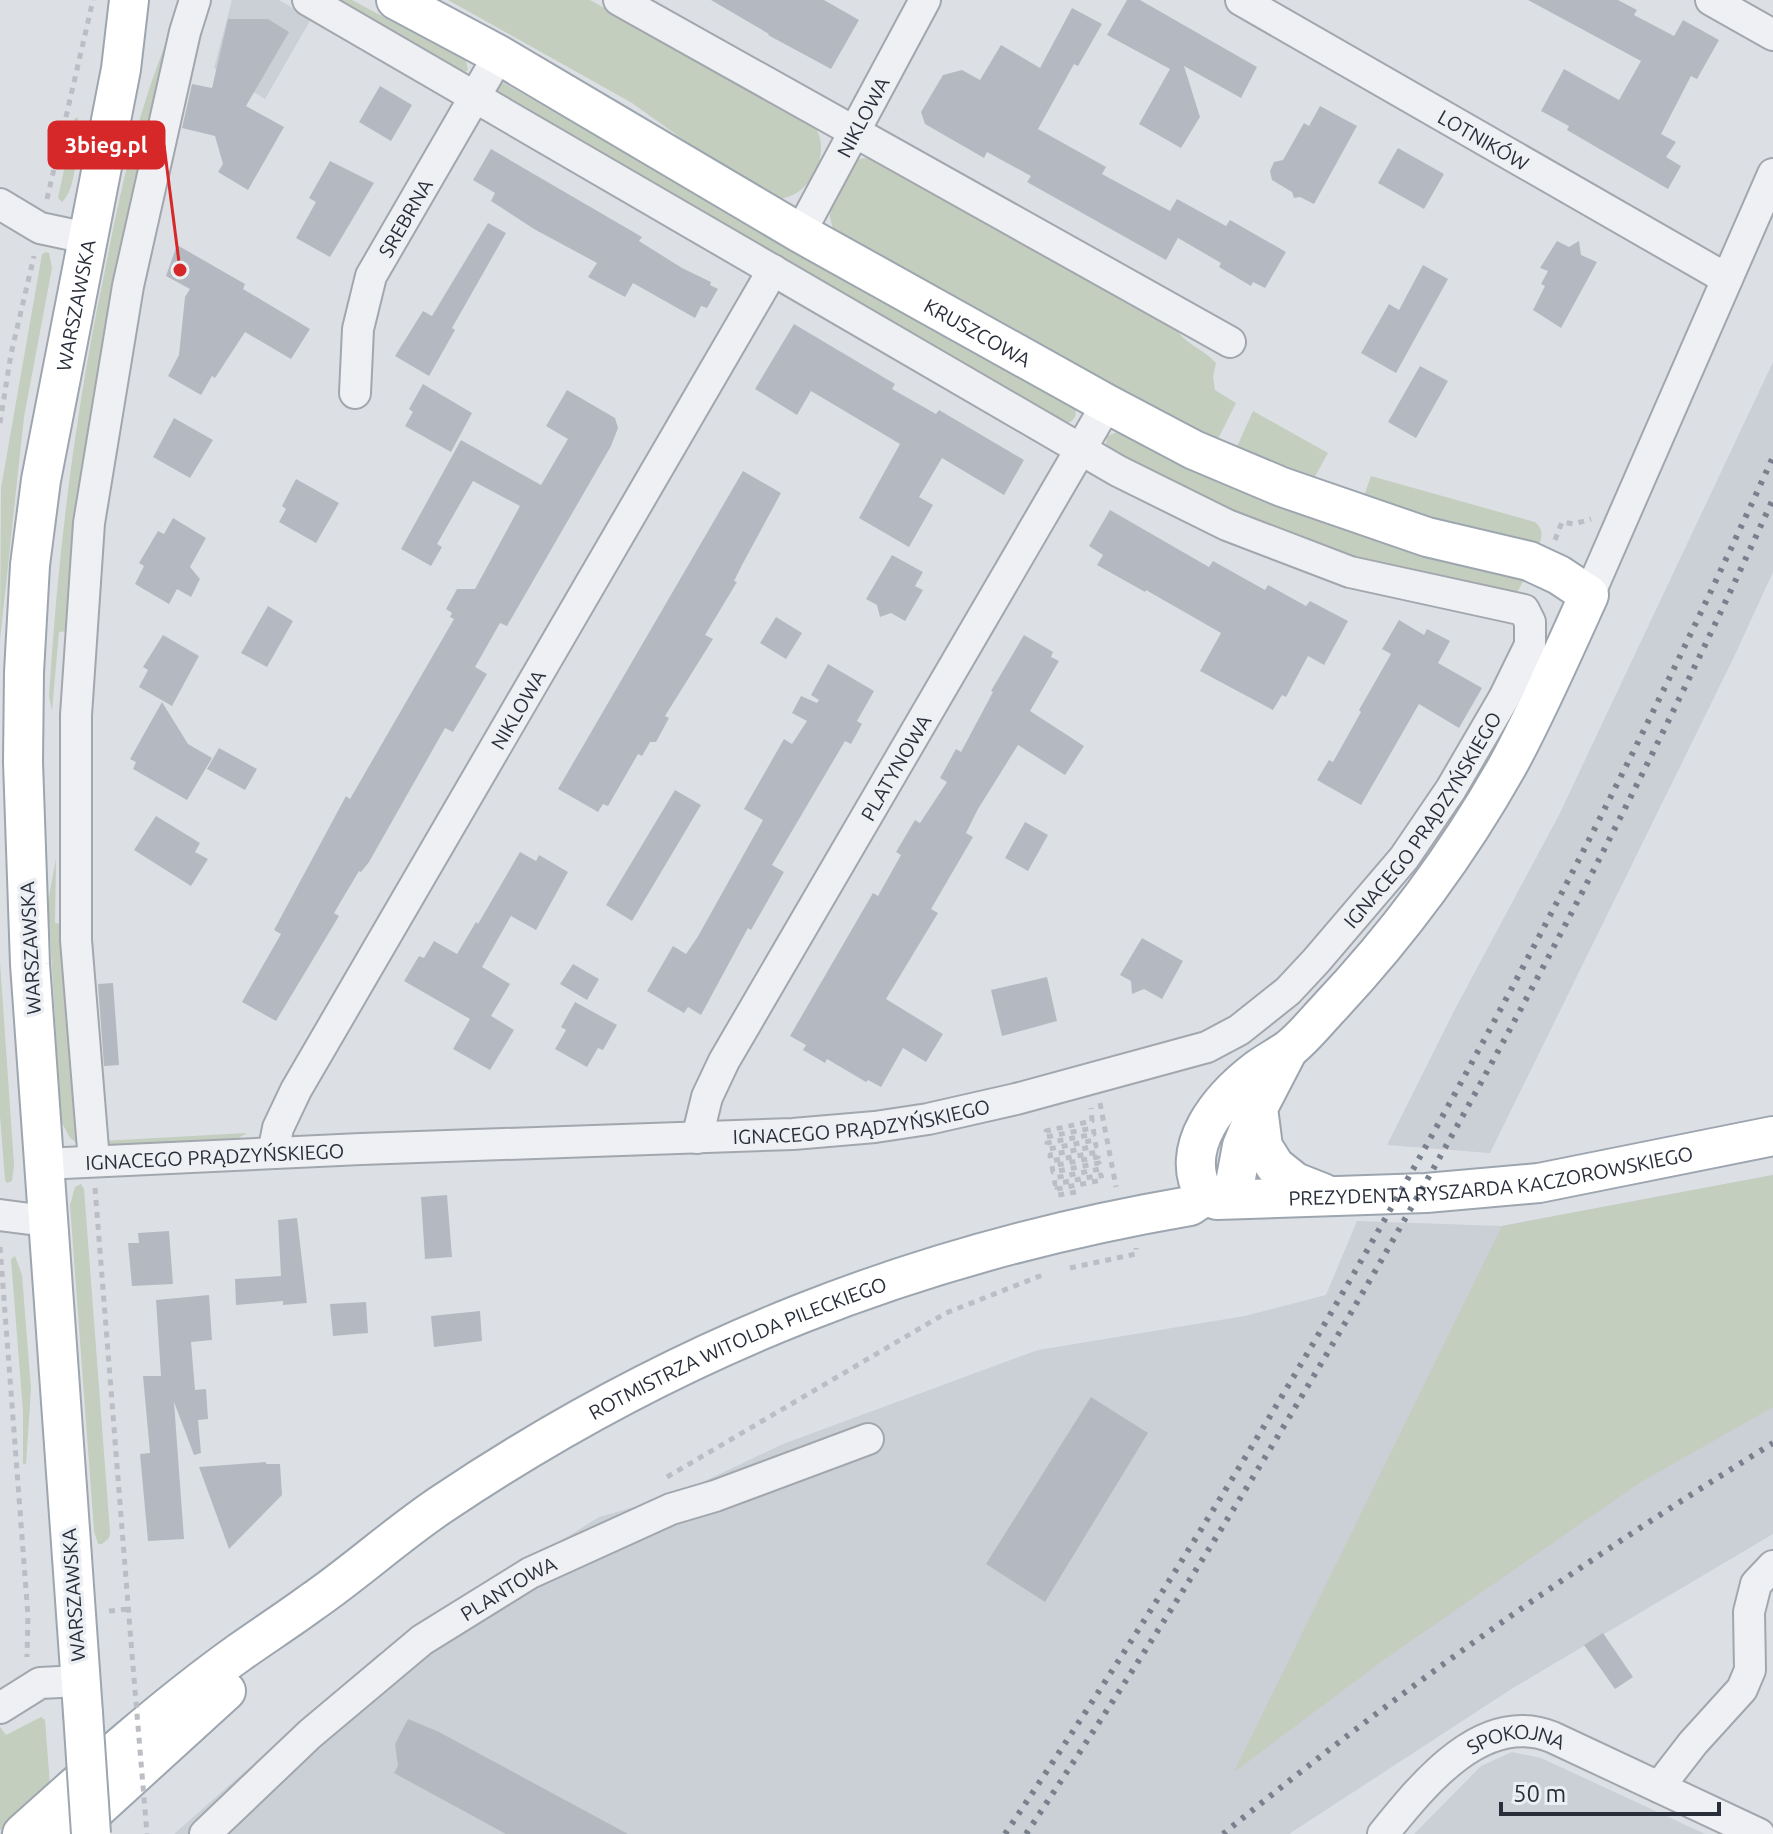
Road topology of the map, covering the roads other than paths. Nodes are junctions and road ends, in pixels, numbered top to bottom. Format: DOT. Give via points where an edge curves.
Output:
graph roads {
  1 [pos="129,0"];
  2 [pos="157,0"];
  3 [pos="195,0"];
  4 [pos="308,0"];
  5 [pos="396,0"];
  6 [pos="619,0"];
  7 [pos="925,0"];
  8 [pos="1241,0"];
  9 [pos="1711,0"];
  10 [pos="1773,35"];
  11 [pos="499,55"];
  12 [pos="121,69"];
  13 [pos="474,98"];
  14 [pos="852,133"];
  15 [pos="1773,174"];
  16 [pos="0,204"];
  17 [pos="800,233"];
  18 [pos="87,238"];
  19 [pos="773,270"];
  20 [pos="1727,279"];
  21 [pos="1230,342"];
  22 [pos="355,393"];
  23 [pos="1107,404"];
  24 [pos="1082,450"];
  25 [pos="1589,595"];
  26 [pos="1288,1049"];
  27 [pos="1258,1108"];
  28 [pos="1773,1136"];
  29 [pos="697,1138"];
  30 [pos="273,1153"];
  31 [pos="94,1161"];
  32 [pos="43,1164"];
  33 [pos="1330,1194"];
  34 [pos="1219,1198"];
  35 [pos="0,1215"];
  36 [pos="46,1221"];
  37 [pos="868,1439"];
  38 [pos="1773,1566"];
  39 [pos="315,1601"];
  40 [pos="81,1697"];
  41 [pos="0,1708"];
  42 [pos="1659,1787"];
  43 [pos="22,1834"];
  44 [pos="69,1834"];
  45 [pos="91,1834"];
  46 [pos="205,1834"];
  47 [pos="1383,1834"];
  48 [pos="1759,1834"];
  1 -- 12 [label="main road, WARSZAWSKA"];
  2 -- 12 [label="main road, WARSZAWSKA"];
  3 -- 31 [label="street" via="128,286 89,523 76,715 76,940"];
  4 -- 13 [label="street"];
  5 -- 11 [label="main road, KRUSZCOWA"];
  6 -- 14 [label="street"];
  7 -- 14 [label="street, NIKLOWA"];
  8 -- 20 [label="street, LOTNIKÓW"];
  9 -- 10 [label="street"];
  11 -- 13 [label="street, SREBRNA"];
  11 -- 17 [label="main road, KRUSZCOWA"];
  12 -- 18 [label="main road, WARSZAWSKA"];
  13 -- 19 [label="street"];
  13 -- 22 [label="street, SREBRNA" via="371,276 358,329"];
  14 -- 17 [label="street, NIKLOWA"];
  14 -- 21 [label="street"];
  15 -- 20 [label="street, IGNACEGO PRĄDZYŃSKIEGO"];
  16 -- 18 [label="street" via="40,228"];
  17 -- 23 [label="main road, KRUSZCOWA"];
  18 -- 32 [label="main road, WARSZAWSKA" via="41,480 24,672 30,964"];
  19 -- 24 [label="street"];
  19 -- 30 [label="street, NIKLOWA" via="296,1090"];
  20 -- 25 [label="street, IGNACEGO PRĄDZYŃSKIEGO"];
  23 -- 24 [label="street, PLATYNOWA"];
  23 -- 25 [label="main road, KRUSZCOWA" via="1194,450 1282,487 1427,537 1529,561"];
  24 -- 29 [label="street, PLATYNOWA" via="724,1061 707,1097"];
  24 -- 29 [label="street, IGNACEGO PRĄDZYŃSKIEGO" via="1203,515 1350,572 1524,610 1530,645 1504,698 1404,858 1288,991 1223,1040 1191,1053 928,1119 833,1131"];
  25 -- 26 [label="main road, IGNACEGO PRĄDZYŃSKIEGO" via="1508,765 1452,855 1378,955"];
  26 -- 27 [label="main road, IGNACEGO PRĄDZYŃSKIEGO"];
  26 -- 34 [label="main road, IGNACEGO PRĄDZYŃSKIEGO" via="1245,1080 1210,1117 1196,1158 1198,1184"];
  27 -- 33 [label="main road" via="1263,1147 1275,1166 1295,1182"];
  27 -- 34 [label="main road, IGNACEGO PRĄDZYŃSKIEGO"];
  28 -- 33 [label="main road, PREZYDENTA RYSZARDA KACZOROWSKIEGO" via="1539,1183 1426,1193"];
  29 -- 30 [label="street, IGNACEGO PRĄDZYŃSKIEGO"];
  30 -- 31 [label="street, IGNACEGO PRĄDZYŃSKIEGO"];
  31 -- 32 [label="street, IGNACEGO PRĄDZYŃSKIEGO"];
  32 -- 36 [label="main road, WARSZAWSKA"];
  33 -- 34 [label="main road, PREZYDENTA RYSZARDA KACZOROWSKIEGO"];
  34 -- 39 [label="main road, ROTMISTRZA WITOLDA PILECKIEGO" via="1054,1232 914,1271 701,1356 496,1469"];
  35 -- 36 [label="street"];
  36 -- 40 [label="main road, WARSZAWSKA"];
  37 -- 46 [label="street, PLANTOWA" via="671,1509 530,1573 422,1640 310,1734"];
  38 -- 42 [label="street" via="1756,1584 1749,1612 1750,1670 1742,1689"];
  39 -- 43 [label="main road, ROTMISTRZA WITOLDA PILECKIEGO" via="146,1726"];
  39 -- 44 [label="main road, ROTMISTRZA WITOLDA PILECKIEGO"];
  40 -- 41 [label="street" via="40,1683"];
  40 -- 45 [label="main road, WARSZAWSKA, bridge"];
  42 -- 47 [label="street, SPOKOJNA" via="1538,1731 1501,1732 1476,1742 1452,1762"];
  42 -- 48 [label="street, SPOKOJNA"];
}
